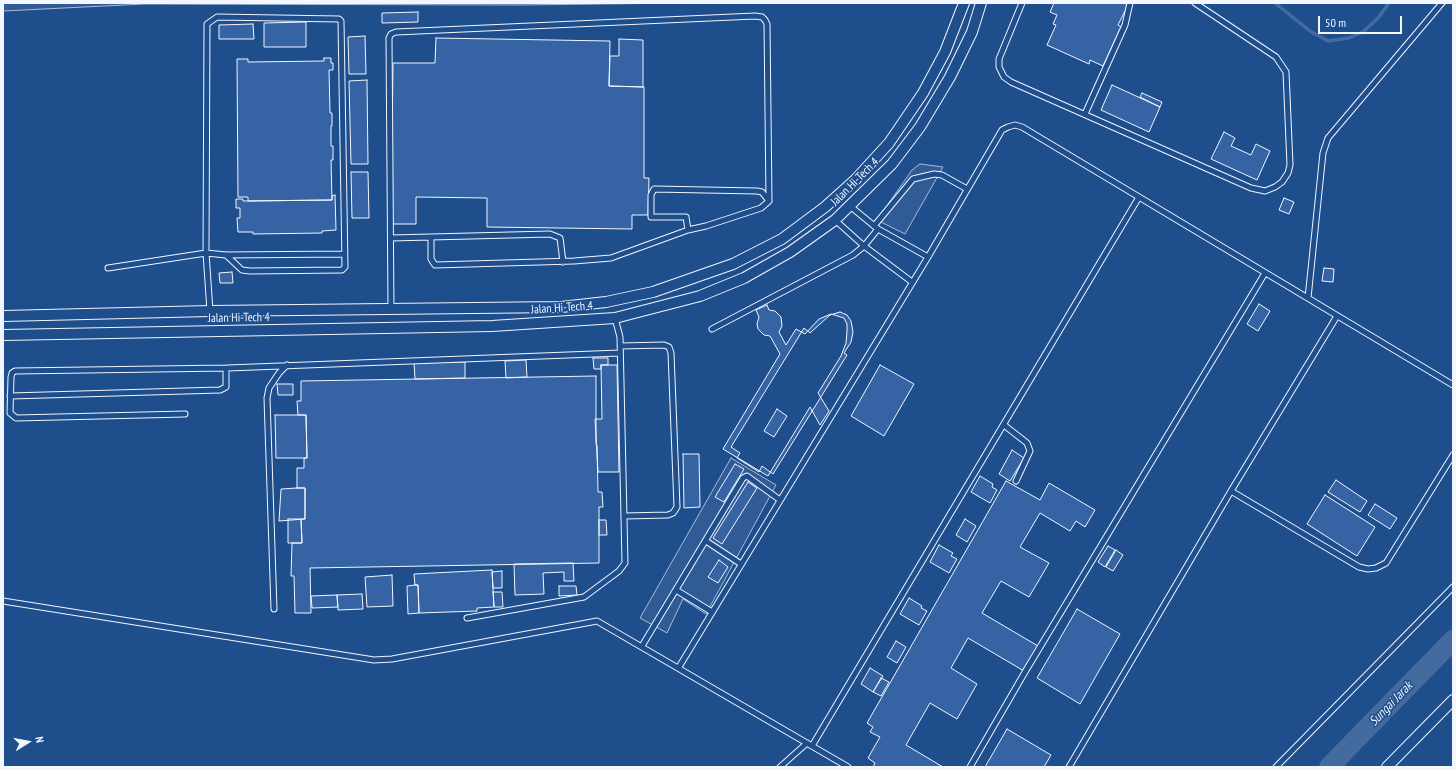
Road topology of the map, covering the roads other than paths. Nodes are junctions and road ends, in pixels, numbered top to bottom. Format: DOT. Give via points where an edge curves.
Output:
graph roads {
  1 [pos="964,3"];
  2 [pos="981,3"];
  3 [pos="1022,3"];
  4 [pos="1130,3"];
  5 [pos="1195,3"];
  6 [pos="1442,3"];
  7 [pos="1084,114"];
  8 [pos="967,190"];
  9 [pos="1139,197"];
  10 [pos="768,201"];
  11 [pos="850,206"];
  12 [pos="835,220"];
  13 [pos="876,227"];
  14 [pos="688,230"];
  15 [pos="431,237"];
  16 [pos="391,238"];
  17 [pos="864,246"];
  18 [pos="206,253"];
  19 [pos="344,254"];
  20 [pos="226,255"];
  21 [pos="928,256"];
  22 [pos="563,262"];
  23 [pos="108,268"];
  24 [pos="1266,273"];
  25 [pos="912,282"];
  26 [pos="1308,298"];
  27 [pos="392,310"];
  28 [pos="210,311"];
  29 [pos="3,316"];
  30 [pos="1337,316"];
  31 [pos="615,318"];
  32 [pos="712,329"];
  33 [pos="3,335"];
  34 [pos="620,346"];
  35 [pos="620,353"];
  36 [pos="287,365"];
  37 [pos="226,368"];
  38 [pos="1453,385"];
  39 [pos="10,396"];
  40 [pos="185,414"];
  41 [pos="1004,425"];
  42 [pos="1453,455"];
  43 [pos="1016,481"];
  44 [pos="1231,491"];
  45 [pos="780,500"];
  46 [pos="624,516"];
  47 [pos="706,541"];
  48 [pos="742,564"];
  49 [pos="1453,587"];
  50 [pos="676,590"];
  51 [pos="3,601"];
  52 [pos="274,609"];
  53 [pos="712,612"];
  54 [pos="467,618"];
  55 [pos="642,646"];
  56 [pos="679,667"];
  57 [pos="1453,700"];
  58 [pos="807,742"];
  59 [pos="812,746"];
  60 [pos="780,767"];
  61 [pos="848,767"];
  62 [pos="970,767"];
  63 [pos="1069,767"];
  64 [pos="1276,767"];
  65 [pos="1387,767"];
  1 -- 27 [label="street, Jalan Hi-Tech 4" via="945,52 923,94 889,143 855,180 825,207 782,239 733,264 653,292 606,302 561,307"];
  2 -- 11 [label="street, Jalan Hi-Tech 4" via="972,32 950,77 920,127 892,164"];
  3 -- 7 [label="lane" via="999,59 999,68 1004,77"];
  4 -- 7 [label="lane" via="1125,24"];
  5 -- 7 [label="lane" via="1276,57 1286,72 1290,165 1282,182 1265,191 1251,188"];
  6 -- 26 [label="lane" via="1328,138 1322,153"];
  8 -- 9 [label="lane" via="1002,130 1014,125 1022,127"];
  8 -- 13 [label="lane" via="942,175 913,178"];
  8 -- 21 [label="lane"];
  9 -- 24 [label="lane"];
  9 -- 41 [label="lane"];
  10 -- 14 [label="lane" via="761,208 751,212"];
  10 -- 14 [label="lane" via="764,194 757,191 654,189 651,195 651,217 686,217"];
  10 -- 16 [label="lane" via="767,24 762,17 396,32 389,38"];
  11 -- 12 [label="street, Jalan Hi-Tech 4"];
  11 -- 13 [label="lane"];
  12 -- 17 [label="lane"];
  12 -- 31 [label="street, Jalan Hi-Tech 4" via="790,252 744,278 700,296"];
  13 -- 17 [label="lane"];
  13 -- 21 [label="lane"];
  14 -- 22 [label="lane" via="611,258"];
  15 -- 16 [label="lane"];
  15 -- 22 [label="lane" via="550,234 560,238"];
  15 -- 22 [label="lane" via="431,259 435,265"];
  16 -- 27 [label="lane"];
  17 -- 25 [label="lane"];
  17 -- 32 [label="lane" via="853,255"];
  18 -- 19 [label="lane" via="206,30 207,24 217,17 341,21"];
  18 -- 20 [label="lane"];
  18 -- 23 [label="lane"];
  18 -- 28 [label="lane"];
  19 -- 20 [label="lane"];
  19 -- 20 [label="lane" via="342,270 257,271 242,270"];
  21 -- 25 [label="lane"];
  24 -- 26 [label="lane"];
  24 -- 62 [label="lane" via="1024,672"];
  25 -- 45 [label="lane"];
  26 -- 30 [label="lane"];
  27 -- 28 [label="street, Jalan Hi-Tech 4"];
  28 -- 29 [label="street, Jalan Hi-Tech 4"];
  30 -- 38 [label="lane"];
  30 -- 44 [label="lane"];
  31 -- 33 [label="street, Jalan Hi-Tech 4" via="492,326"];
  31 -- 34 [label="lane"];
  34 -- 35 [label="lane"];
  34 -- 46 [label="lane" via="664,345 669,347 671,352 677,507 668,515"];
  35 -- 36 [label="lane"];
  35 -- 46 [label="lane"];
  36 -- 37 [label="lane"];
  36 -- 52 [label="lane" via="269,388 267,398"];
  37 -- 39 [label="lane" via="226,387 220,390"];
  37 -- 39 [label="lane" via="15,371 11,377"];
  39 -- 40 [label="lane" via="10,413 16,418"];
  41 -- 43 [label="lane" via="1027,443 1030,451"];
  41 -- 59 [label="lane"];
  42 -- 44 [label="lane" via="1386,563 1376,568 1359,567"];
  44 -- 63 [label="lane"];
  45 -- 47 [label="lane" via="745,477"];
  45 -- 48 [label="lane"];
  46 -- 54 [label="lane" via="625,563 619,571 584,597"];
  47 -- 48 [label="lane"];
  47 -- 50 [label="lane"];
  48 -- 53 [label="lane"];
  49 -- 64 [label="lane"];
  50 -- 53 [label="lane"];
  50 -- 55 [label="lane"];
  51 -- 55 [label="lane" via="374,660 392,659 597,621"];
  53 -- 56 [label="lane"];
  55 -- 56 [label="lane"];
  56 -- 58 [label="lane"];
  57 -- 65 [label="street"];
  58 -- 59 [label="lane"];
  58 -- 60 [label="lane"];
  59 -- 61 [label="lane"];
}
